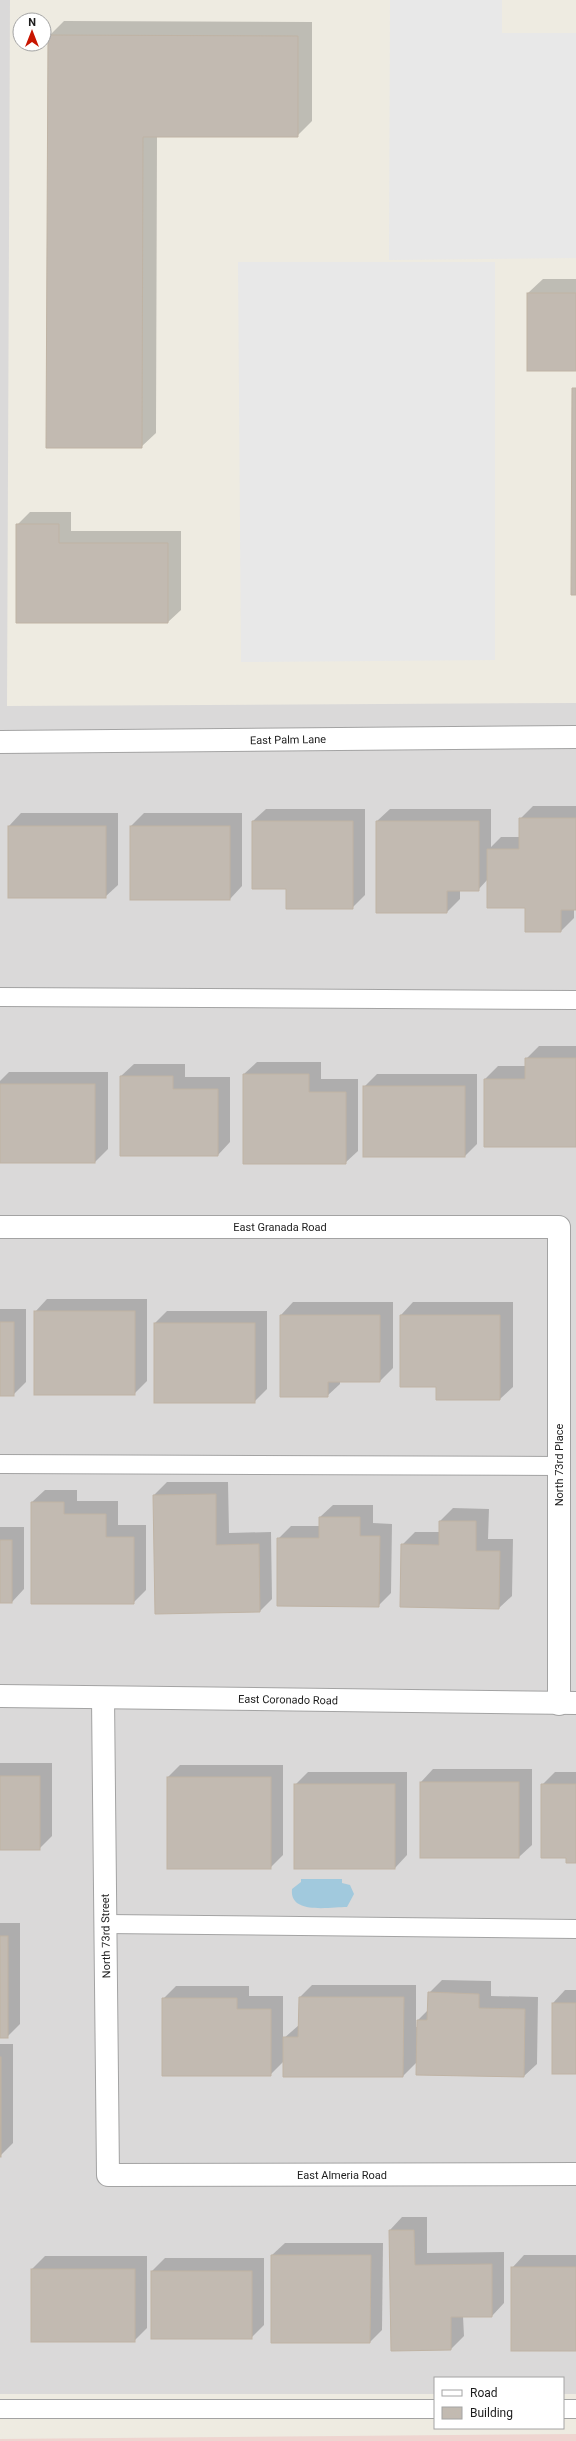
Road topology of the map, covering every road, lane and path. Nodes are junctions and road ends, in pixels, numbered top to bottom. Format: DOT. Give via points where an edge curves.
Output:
graph roads {
  1 [pos="576,737"];
  2 [pos="0,742"];
  3 [pos="0,997"];
  4 [pos="576,1000"];
  5 [pos="0,1227"];
  6 [pos="559,1227"];
  7 [pos="0,1464"];
  8 [pos="559,1466"];
  9 [pos="0,1696"];
  10 [pos="103,1698"];
  11 [pos="568,1704"];
  12 [pos="106,1924"];
  13 [pos="576,1930"];
  14 [pos="576,2174"];
  15 [pos="108,2175"];
  16 [pos="0,2409"];
  17 [pos="434,2409"];
  18 [pos="564,2409"];
  19 [pos="576,2409"];
  1 -- 2 [label="street, East Palm Lane"];
  3 -- 4 [label="lane"];
  5 -- 6 [label="street, East Granada Road"];
  6 -- 8 [label="street, North 73rd Place"];
  7 -- 8 [label="lane"];
  8 -- 11 [label="street, North 73rd Place"];
  9 -- 10 [label="street, East Coronado Road"];
  10 -- 11 [label="street, East Coronado Road"];
  10 -- 12 [label="street, North 73rd Street"];
  12 -- 13 [label="lane"];
  12 -- 15 [label="street, North 73rd Street"];
  14 -- 15 [label="street, East Almeria Road"];
  16 -- 17 [label="lane"];
  18 -- 19 [label="lane"];
}
